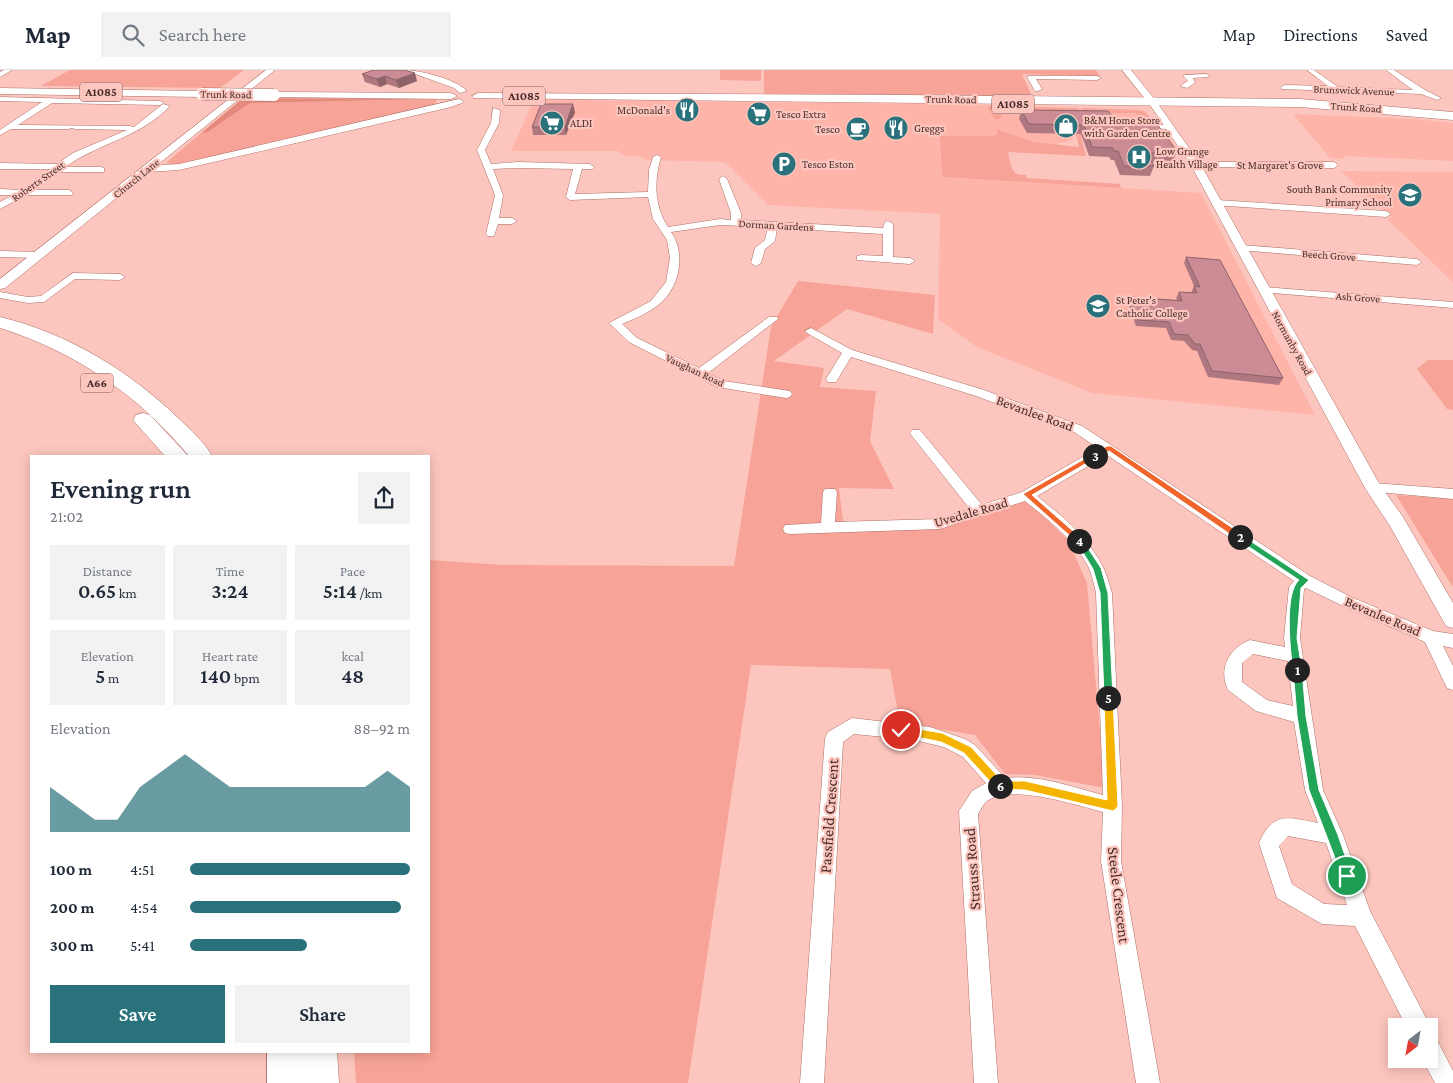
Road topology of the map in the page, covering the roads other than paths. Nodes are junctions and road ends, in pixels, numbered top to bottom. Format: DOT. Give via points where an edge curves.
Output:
graph roads {
  1 [pos="9,70"];
  2 [pos="271,70"];
  3 [pos="407,70"];
  4 [pos="1126,70"];
  5 [pos="1199,70"];
  6 [pos="1310,70"];
  7 [pos="1389,70"];
  8 [pos="0,75"];
  9 [pos="1097,78"];
  10 [pos="1184,86"];
  11 [pos="1285,87"];
  12 [pos="1038,89"];
  13 [pos="1336,89"];
  14 [pos="0,91"];
  15 [pos="1422,92"];
  16 [pos="458,96"];
  17 [pos="0,98"];
  18 [pos="1436,98"];
  19 [pos="52,99"];
  20 [pos="1154,104"];
  21 [pos="496,110"];
  22 [pos="1453,116"];
  23 [pos="8,118"];
  24 [pos="23,118"];
  25 [pos="1130,126"];
  26 [pos="10,127"];
  27 [pos="1169,127"];
  28 [pos="139,128"];
  29 [pos="0,133"];
  30 [pos="657,158"];
  31 [pos="1196,165"];
  32 [pos="1334,165"];
  33 [pos="0,166"];
  34 [pos="488,167"];
  35 [pos="578,167"];
  36 [pos="590,167"];
  37 [pos="57,168"];
  38 [pos="147,169"];
  39 [pos="101,170"];
  40 [pos="723,179"];
  41 [pos="0,192"];
  42 [pos="24,192"];
  43 [pos="69,193"];
  44 [pos="652,194"];
  45 [pos="1217,203"];
  46 [pos="0,206"];
  47 [pos="1386,214"];
  48 [pos="495,221"];
  49 [pos="512,221"];
  50 [pos="736,222"];
  51 [pos="774,224"];
  52 [pos="665,230"];
  53 [pos="491,234"];
  54 [pos="1242,248"];
  55 [pos="0,254"];
  56 [pos="39,255"];
  57 [pos="862,258"];
  58 [pos="888,260"];
  59 [pos="910,262"];
  60 [pos="1418,262"];
  61 [pos="756,263"];
  62 [pos="120,277"];
  63 [pos="0,285"];
  64 [pos="1264,290"];
  65 [pos="0,295"];
  66 [pos="1453,305"];
  67 [pos="773,319"];
  68 [pos="0,322"];
  69 [pos="811,331"];
  70 [pos="0,338"];
  71 [pos="848,352"];
  72 [pos="700,374"];
  73 [pos="832,379"];
  74 [pos="786,394"];
  75 [pos="916,433"];
  76 [pos="1109,448"];
  77 [pos="176,455"];
  78 [pos="200,455"];
  79 [pos="1373,488"];
  80 [pos="830,492"];
  81 [pos="1027,494"];
  82 [pos="1453,494"];
  83 [pos="980,512"];
  84 [pos="828,528"];
  85 [pos="790,529"];
  86 [pos="1305,580"];
  87 [pos="1453,620"];
  88 [pos="1431,637"];
  89 [pos="1453,641"];
  90 [pos="1295,656"];
  91 [pos="1453,683"];
  92 [pos="1302,716"];
  93 [pos="1000,786"];
  94 [pos="1113,806"];
  95 [pos="1333,835"];
  96 [pos="1361,916"];
  97 [pos="1414,1018"];
  98 [pos="286,1053"];
  99 [pos="318,1053"];
  100 [pos="1438,1066"];
  101 [pos="286,1083"];
  102 [pos="320,1083"];
  103 [pos="812,1083"];
  104 [pos="986,1083"];
  105 [pos="1148,1083"];
  106 [pos="1447,1083"];
  1 -- 8 [label="street"];
  2 -- 38 [label="street, Church Lane"];
  3 -- 16 [label="street" via="457,86"];
  4 -- 20 [label="street, Normanby Road"];
  5 -- 10 [label="street" via="1206,76 1187,76 1192,80"];
  6 -- 13 [label="street"];
  7 -- 15 [label="street"];
  9 -- 12 [label="street" via="1031,77"];
  11 -- 13 [label="street, Brunswick Avenue"];
  13 -- 15 [label="street, Brunswick Avenue"];
  14 -- 16 [label="main road, Trunk Road / A1085, bridge"];
  15 -- 18 [label="street"];
  16 -- 20 [label="main road, A1085" via="475,92 478,96"];
  16 -- 38 [label="street" via="448,105 179,167"];
  17 -- 19 [label="street"];
  19 -- 24 [label="street"];
  19 -- 28 [label="street, Roberts Street" via="163,104"];
  20 -- 22 [label="main road, Trunk Road / A1085" via="1379,109"];
  20 -- 27 [label="street, Normanby Road"];
  21 -- 34 [label="street" via="495,123 481,150"];
  23 -- 24 [label="street"];
  24 -- 26 [label="street"];
  25 -- 27 [label="street"];
  26 -- 28 [label="street"];
  26 -- 29 [label="street"];
  27 -- 31 [label="street, Normanby Road"];
  28 -- 37 [label="street, Roberts Street" via="76,155"];
  30 -- 44 [label="street"];
  31 -- 32 [label="street, St Margaret's Grove"];
  31 -- 45 [label="street, Normanby Road"];
  33 -- 37 [label="street"];
  34 -- 35 [label="street"];
  34 -- 48 [label="street" via="499,195"];
  35 -- 36 [label="street"];
  35 -- 44 [label="street" via="569,200"];
  37 -- 39 [label="street"];
  37 -- 42 [label="street, Roberts Street"];
  38 -- 56 [label="street, Church Lane"];
  40 -- 50 [label="street" via="736,213"];
  41 -- 42 [label="street"];
  42 -- 43 [label="street"];
  42 -- 46 [label="street, Roberts Street"];
  44 -- 52 [label="street" via="658,219"];
  45 -- 47 [label="street"];
  45 -- 54 [label="street, Normanby Road"];
  48 -- 49 [label="street"];
  48 -- 53 [label="street"];
  50 -- 51 [label="street, Dorman Gardens"];
  50 -- 52 [label="street, Dorman Gardens"];
  51 -- 58 [label="street, Dorman Gardens" via="887,227"];
  51 -- 61 [label="street" via="770,241 760,248"];
  52 -- 72 [label="street, Vaughan Road" via="672,240 675,258 671,282 655,303 614,323 633,340"];
  54 -- 60 [label="street, Beech Grove"];
  54 -- 64 [label="street, Normanby Road"];
  55 -- 56 [label="street"];
  56 -- 63 [label="street, Church Lane"];
  57 -- 58 [label="street"];
  58 -- 59 [label="street"];
  62 -- 65 [label="street" via="73,276 44,299"];
  64 -- 66 [label="street, Ash Grove"];
  64 -- 79 [label="street, Normanby Road"];
  67 -- 72 [label="street"];
  68 -- 78 [label="highway, A66" via="77,354 107,372 171,423"];
  69 -- 71 [label="street, Bevanlee Road"];
  70 -- 77 [label="highway, A66" via="34,348 99,384 130,407"];
  71 -- 73 [label="street"];
  71 -- 76 [label="street, Bevanlee Road" via="1078,429"];
  72 -- 74 [label="street, Vaughan Road" via="721,384"];
  75 -- 83 [label="street"];
  76 -- 81 [label="street, Uvedale Road"];
  76 -- 86 [label="street, Bevanlee Road"];
  79 -- 82 [label="street"];
  79 -- 87 [label="street, Normanby Road" via="1397,522"];
  80 -- 84 [label="street"];
  81 -- 83 [label="street, Uvedale Road"];
  81 -- 94 [label="street, Steele Crescent" via="1086,549 1102,585"];
  83 -- 84 [label="street, Uvedale Road" via="940,524"];
  84 -- 85 [label="street, Uvedale Road"];
  86 -- 88 [label="street, Bevanlee Road"];
  86 -- 90 [label="street" via="1297,587 1292,638"];
  88 -- 89 [label="street, Bevanlee Road"];
  88 -- 91 [label="street"];
  90 -- 92 [label="street"];
  90 -- 92 [label="street" via="1250,647 1234,660 1234,685 1262,706"];
  92 -- 95 [label="street" via="1314,790"];
  93 -- 94 [label="street, Strauss Road" via="1025,786"];
  93 -- 103 [label="street, Passfield Crescent" via="968,750 942,738 901,730 852,726 834,738"];
  93 -- 104 [label="street, Strauss Road" via="982,794 968,811"];
  94 -- 105 [label="street, Steele Crescent" via="1111,861"];
  95 -- 96 [label="street"];
  95 -- 96 [label="street" via="1284,826 1269,843 1284,891 1322,914"];
  96 -- 97 [label="street"];
  98 -- 101 [label="highway"];
  99 -- 102 [label="highway"];
  100 -- 106 [label="street"];
}
